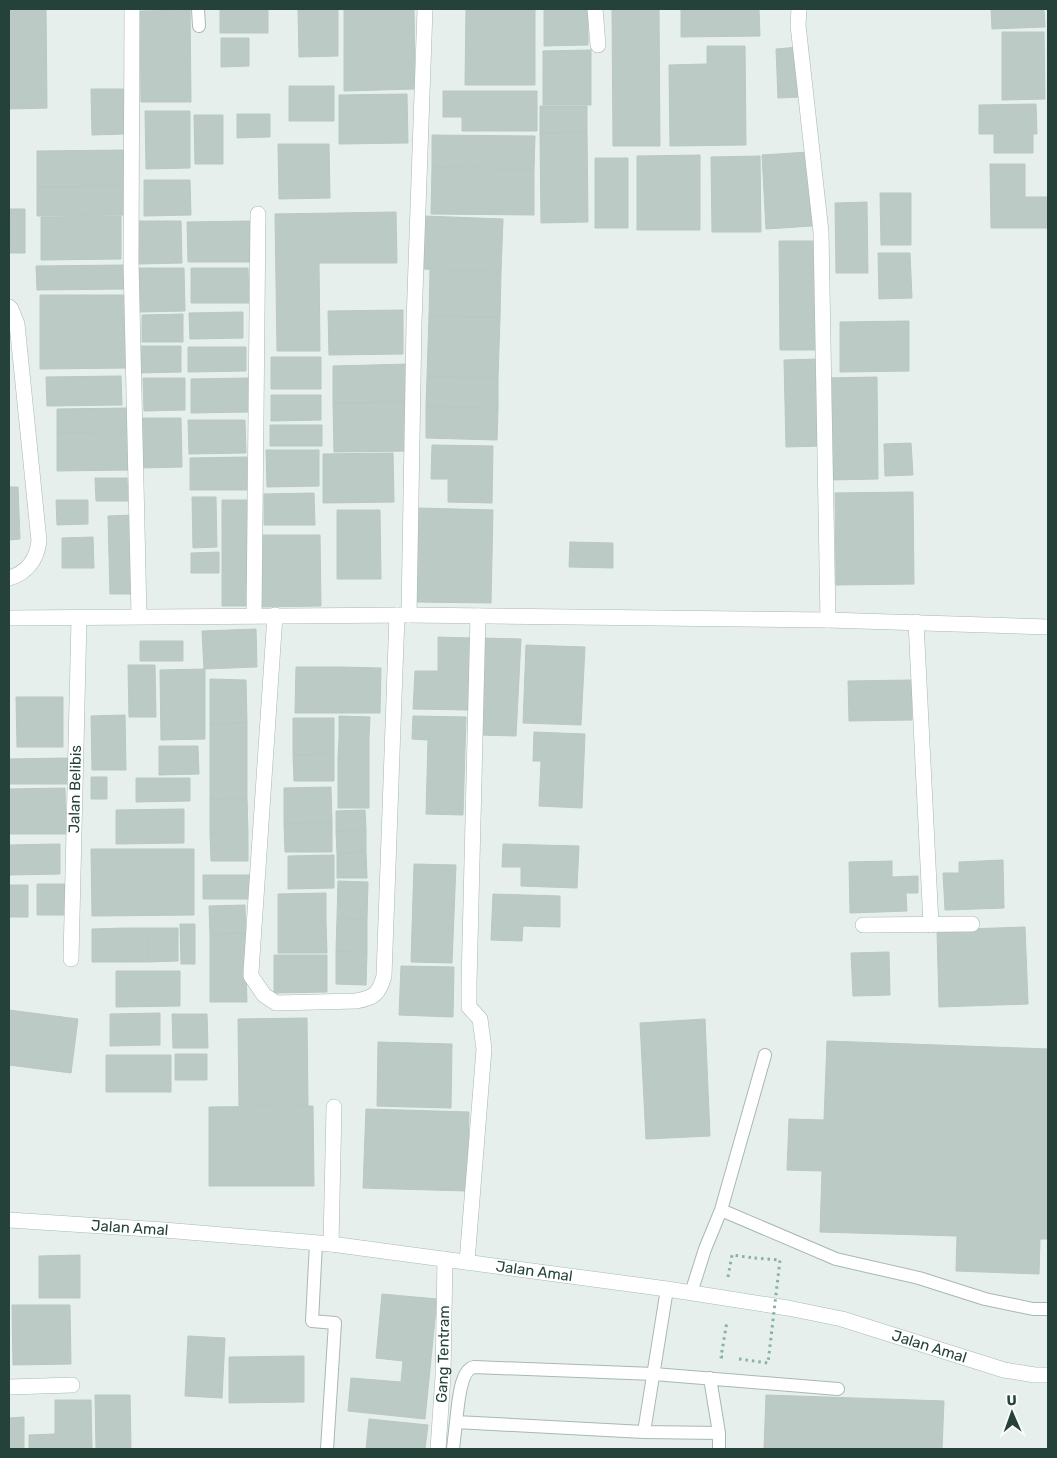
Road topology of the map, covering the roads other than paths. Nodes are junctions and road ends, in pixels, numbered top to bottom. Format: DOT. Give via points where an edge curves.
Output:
graph roads {
  1 [pos="132,9"];
  2 [pos="198,9"];
  3 [pos="425,9"];
  4 [pos="595,9"];
  5 [pos="798,9"];
  6 [pos="199,26"];
  7 [pos="598,45"];
  8 [pos="258,214"];
  9 [pos="9,307"];
  10 [pos="9,578"];
  11 [pos="275,615"];
  12 [pos="403,615"];
  13 [pos="139,616"];
  14 [pos="254,616"];
  15 [pos="478,616"];
  16 [pos="9,618"];
  17 [pos="79,618"];
  18 [pos="828,620"];
  19 [pos="916,622"];
  20 [pos="1048,627"];
  21 [pos="972,924"];
  22 [pos="863,925"];
  23 [pos="931,925"];
  24 [pos="71,959"];
  25 [pos="765,1054"];
  26 [pos="334,1107"];
  27 [pos="721,1210"];
  28 [pos="9,1220"];
  29 [pos="324,1244"];
  30 [pos="445,1260"];
  31 [pos="467,1262"];
  32 [pos="667,1289"];
  33 [pos="691,1293"];
  34 [pos="1048,1309"];
  35 [pos="654,1374"];
  36 [pos="1048,1375"];
  37 [pos="710,1378"];
  38 [pos="72,1385"];
  39 [pos="9,1386"];
  40 [pos="838,1389"];
  41 [pos="456,1422"];
  42 [pos="644,1432"];
  43 [pos="719,1432"];
  44 [pos="327,1449"];
  45 [pos="438,1449"];
  46 [pos="453,1449"];
  47 [pos="719,1449"];
  1 -- 13 [label="street" via="131,261"];
  2 -- 6 [label="lane"];
  3 -- 12 [label="street"];
  4 -- 7 [label="street"];
  5 -- 18 [label="street" via="821,232"];
  8 -- 14 [label="street"];
  9 -- 10 [label="street" via="17,324 38,541 38,552 31,564"];
  11 -- 12 [label="street"];
  11 -- 12 [label="street" via="251,972 264,995 276,1003 367,999 376,994 384,976"];
  11 -- 14 [label="street"];
  12 -- 15 [label="street"];
  13 -- 14 [label="street"];
  13 -- 17 [label="street"];
  15 -- 18 [label="street"];
  15 -- 31 [label="street" via="469,1007 480,1019 484,1049"];
  16 -- 17 [label="street"];
  17 -- 24 [label="street, Jalan Belibis"];
  18 -- 19 [label="street"];
  19 -- 20 [label="street"];
  19 -- 23 [label="street"];
  21 -- 23 [label="street"];
  22 -- 23 [label="street"];
  25 -- 27 [label="lane"];
  26 -- 29 [label="street"];
  27 -- 33 [label="lane"];
  27 -- 34 [label="lane" via="836,1259 919,1278 985,1299"];
  28 -- 29 [label="street, Jalan Amal"];
  29 -- 30 [label="street, Jalan Amal"];
  29 -- 44 [label="lane" via="312,1321 335,1323"];
  30 -- 31 [label="street, Jalan Amal"];
  30 -- 45 [label="street, Gang Tentram"];
  31 -- 32 [label="street, Jalan Amal"];
  32 -- 33 [label="street, Jalan Amal"];
  32 -- 35 [label="lane"];
  33 -- 36 [label="street, Jalan Amal" via="842,1319 1004,1370"];
  35 -- 37 [label="lane"];
  35 -- 41 [label="lane" via="470,1367 464,1373"];
  35 -- 42 [label="lane"];
  37 -- 40 [label="lane"];
  37 -- 43 [label="lane"];
  38 -- 39 [label="street"];
  41 -- 42 [label="lane"];
  41 -- 46 [label="lane"];
  42 -- 43 [label="lane"];
  43 -- 47 [label="lane"];
}
